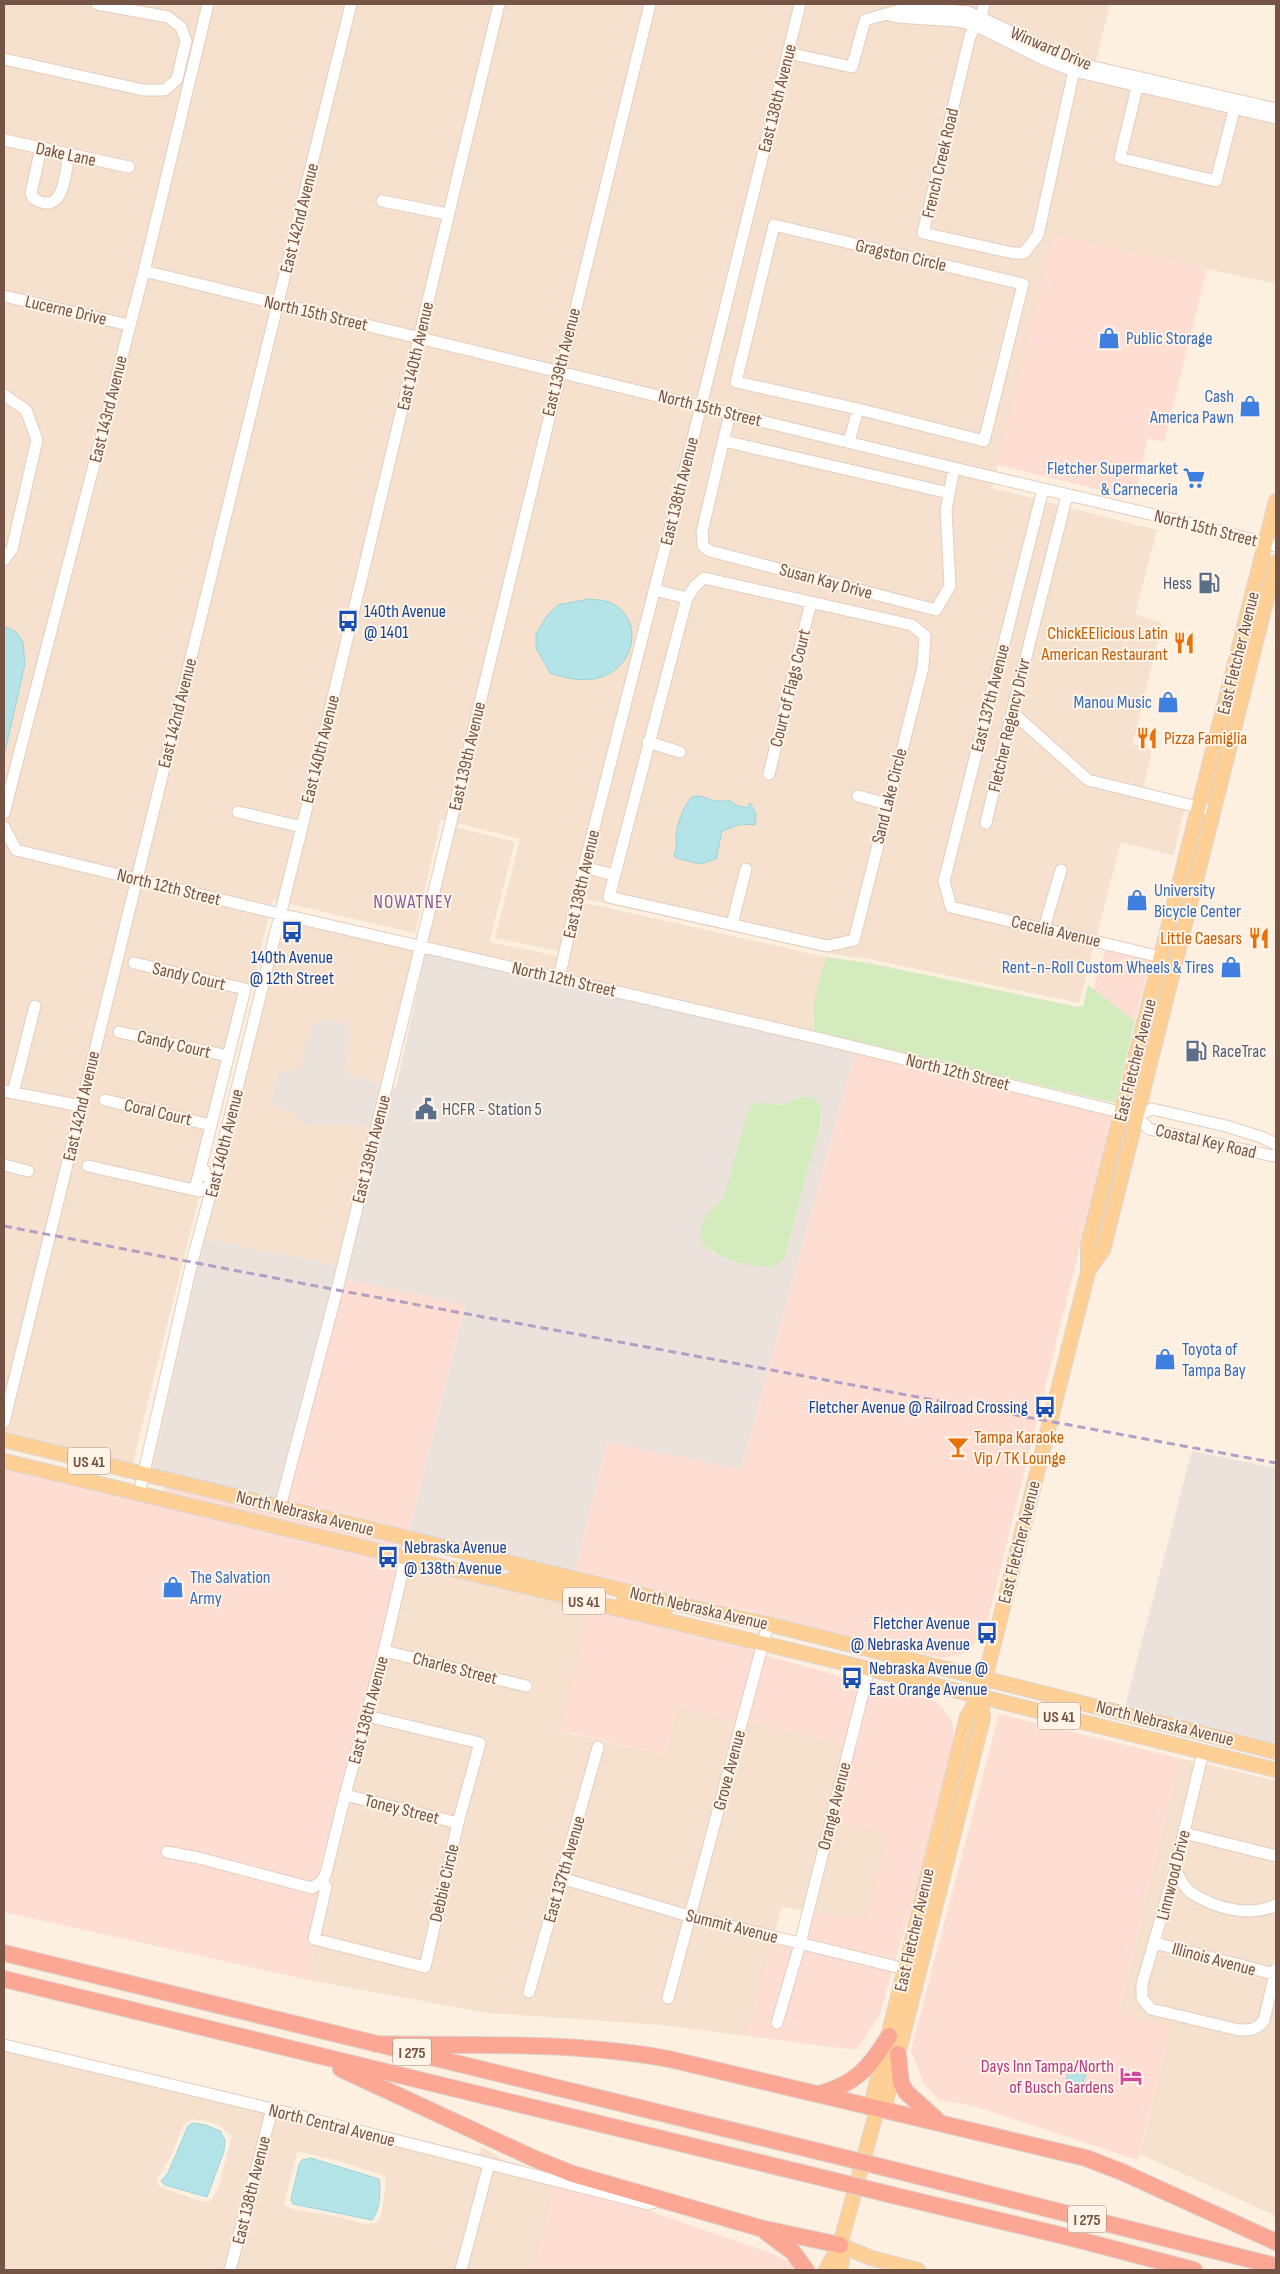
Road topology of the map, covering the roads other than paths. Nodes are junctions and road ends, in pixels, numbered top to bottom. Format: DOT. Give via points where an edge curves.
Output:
graph roads {
  1 [pos="97,4"];
  2 [pos="208,4"];
  3 [pos="352,4"];
  4 [pos="499,4"];
  5 [pos="650,4"];
  6 [pos="800,4"];
  7 [pos="984,4"];
  8 [pos="978,21"];
  9 [pos="788,53"];
  10 [pos="4,59"];
  11 [pos="1075,66"];
  12 [pos="1138,81"];
  13 [pos="1235,104"];
  14 [pos="1276,109"];
  15 [pos="1276,118"];
  16 [pos="4,140"];
  17 [pos="41,148"];
  18 [pos="69,154"];
  19 [pos="129,167"];
  20 [pos="382,201"];
  21 [pos="448,214"];
  22 [pos="144,271"];
  23 [pos="4,296"];
  24 [pos="278,303"];
  25 [pos="129,325"];
  26 [pos="419,338"];
  27 [pos="559,371"];
  28 [pos="4,395"];
  29 [pos="701,406"];
  30 [pos="858,409"];
  31 [pos="730,413"];
  32 [pos="724,441"];
  33 [pos="849,442"];
  34 [pos="954,468"];
  35 [pos="1043,489"];
  36 [pos="949,492"];
  37 [pos="1067,495"];
  38 [pos="1276,500"];
  39 [pos="1271,544"];
  40 [pos="4,560"];
  41 [pos="1276,562"];
  42 [pos="654,590"];
  43 [pos="687,598"];
  44 [pos="811,602"];
  45 [pos="1012,712"];
  46 [pos="648,742"];
  47 [pos="680,752"];
  48 [pos="769,774"];
  49 [pos="858,796"];
  50 [pos="887,804"];
  51 [pos="1198,808"];
  52 [pos="1212,810"];
  53 [pos="238,812"];
  54 [pos="4,813"];
  55 [pos="986,824"];
  56 [pos="4,827"];
  57 [pos="302,827"];
  58 [pos="584,867"];
  59 [pos="746,869"];
  60 [pos="1061,870"];
  61 [pos="614,875"];
  62 [pos="136,879"];
  63 [pos="950,907"];
  64 [pos="280,914"];
  65 [pos="732,924"];
  66 [pos="1044,928"];
  67 [pos="422,945"];
  68 [pos="1161,957"];
  69 [pos="134,963"];
  70 [pos="559,978"];
  71 [pos="35,1006"];
  72 [pos="119,1032"];
  73 [pos="1153,1054"];
  74 [pos="228,1056"];
  75 [pos="8,1092"];
  76 [pos="104,1100"];
  77 [pos="81,1106"];
  78 [pos="1122,1112"];
  79 [pos="1136,1116"];
  80 [pos="211,1125"];
  81 [pos="1276,1144"];
  82 [pos="1276,1154"];
  83 [pos="4,1165"];
  84 [pos="88,1166"];
  85 [pos="201,1166"];
  86 [pos="28,1171"];
  87 [pos="213,1185"];
  88 [pos="195,1190"];
  89 [pos="1088,1272"];
  90 [pos="4,1422"];
  91 [pos="4,1440"];
  92 [pos="6,1460"];
  93 [pos="144,1475"];
  94 [pos="162,1479"];
  95 [pos="139,1494"];
  96 [pos="157,1499"];
  97 [pos="280,1507"];
  98 [pos="410,1539"];
  99 [pos="405,1558"];
  100 [pos="471,1574"];
  101 [pos="593,1582"];
  102 [pos="617,1609"];
  103 [pos="716,1613"];
  104 [pos="768,1624"];
  105 [pos="763,1644"];
  106 [pos="384,1651"];
  107 [pos="869,1669"];
  108 [pos="985,1678"];
  109 [pos="526,1686"];
  110 [pos="980,1696"];
  111 [pos="367,1716"];
  112 [pos="598,1747"];
  113 [pos="1261,1748"];
  114 [pos="1204,1752"];
  115 [pos="1276,1752"];
  116 [pos="1257,1765"];
  117 [pos="1276,1770"];
  118 [pos="345,1795"];
  119 [pos="458,1823"];
  120 [pos="1184,1832"];
  121 [pos="167,1852"];
  122 [pos="1276,1856"];
  123 [pos="1175,1869"];
  124 [pos="561,1878"];
  125 [pos="322,1881"];
  126 [pos="1276,1905"];
  127 [pos="690,1916"];
  128 [pos="1155,1943"];
  129 [pos="800,1944"];
  130 [pos="4,1953"];
  131 [pos="905,1969"];
  132 [pos="1275,1971"];
  133 [pos="4,1980"];
  134 [pos="529,1992"];
  135 [pos="668,1998"];
  136 [pos="777,2022"];
  137 [pos="889,2036"];
  138 [pos="376,2044"];
  139 [pos="4,2045"];
  140 [pos="304,2052"];
  141 [pos="898,2054"];
  142 [pos="819,2094"];
  143 [pos="272,2109"];
  144 [pos="877,2110"];
  145 [pos="941,2123"];
  146 [pos="489,2164"];
  147 [pos="660,2200"];
  148 [pos="760,2228"];
  149 [pos="1276,2242"];
  150 [pos="840,2245"];
  151 [pos="1276,2266"];
  152 [pos="893,2268"];
  153 [pos="230,2270"];
  154 [pos="461,2270"];
  155 [pos="806,2270"];
  156 [pos="826,2270"];
  157 [pos="840,2270"];
  158 [pos="918,2270"];
  159 [pos="1194,2270"];
  1 -- 10 [label="street" via="168,17 181,27 186,41 177,79 165,90 143,90"];
  2 -- 22 [label="street, East 143rd Avenue"];
  3 -- 24 [label="street, East 142nd Avenue"];
  4 -- 21 [label="street, East 140th Avenue"];
  5 -- 27 [label="street, East 139th Avenue"];
  6 -- 9 [label="street, East 138th Avenue"];
  7 -- 8 [label="street, French Creek Road"];
  8 -- 9 [label="street, Winward Drive" via="897,17 885,13 865,20 852,67"];
  8 -- 11 [label="street, Winward Drive" via="1042,59"];
  8 -- 11 [label="street, French Creek Road" via="970,36 923,233 1024,253 1038,235"];
  9 -- 29 [label="street, East 138th Avenue"];
  11 -- 12 [label="street, Winward Drive"];
  12 -- 13 [label="street, Winward Drive"];
  12 -- 13 [label="street" via="1120,158 1216,181"];
  13 -- 14 [label="street, Winward Drive"];
  13 -- 15 [label="street, Winward Drive"];
  16 -- 17 [label="street, Dake Lane"];
  17 -- 18 [label="street, Dake Lane"];
  17 -- 18 [label="street" via="31,192 33,198 46,204 59,198"];
  18 -- 19 [label="street, Dake Lane"];
  20 -- 21 [label="street"];
  21 -- 26 [label="street, East 140th Avenue"];
  22 -- 24 [label="street, North 15th Street"];
  22 -- 25 [label="street, East 143rd Avenue"];
  23 -- 25 [label="street, Lucerne Drive"];
  24 -- 26 [label="street, North 15th Street"];
  24 -- 62 [label="street, East 142nd Avenue"];
  25 -- 54 [label="street, East 143rd Avenue"];
  26 -- 27 [label="street, North 15th Street"];
  26 -- 57 [label="street, East 140th Avenue"];
  27 -- 29 [label="street, North 15th Street"];
  27 -- 67 [label="street, East 139th Avenue"];
  28 -- 40 [label="street" via="26,410 37,440 12,549"];
  29 -- 31 [label="street, North 15th Street"];
  29 -- 42 [label="street, East 138th Avenue"];
  30 -- 30 [label="street, Gragston Circle" via="736,382 774,225 1023,284 984,441"];
  30 -- 33 [label="street"];
  31 -- 32 [label="street, Susan Kay Drive"];
  31 -- 33 [label="street, North 15th Street"];
  32 -- 36 [label="street"];
  32 -- 36 [label="street, Susan Kay Drive" via="702,532 703,546 710,551 936,610 950,586 946,510"];
  33 -- 34 [label="street, North 15th Street"];
  34 -- 35 [label="street, North 15th Street"];
  34 -- 36 [label="street, Susan Kay Drive"];
  35 -- 37 [label="street, North 15th Street"];
  35 -- 63 [label="street, East 137th Avenue" via="944,881"];
  37 -- 39 [label="street, North 15th Street"];
  37 -- 45 [label="street, Fletcher Regency Drivr"];
  38 -- 39 [label="main road, East Fletcher Avenue"];
  39 -- 51 [label="main road, East Fletcher Avenue"];
  41 -- 52 [label="main road, East Fletcher Avenue"];
  42 -- 43 [label="street"];
  42 -- 58 [label="street, East 138th Avenue"];
  43 -- 44 [label="street, Sand Lake Circle" via="704,578"];
  43 -- 46 [label="street, Sand Lake Circle"];
  44 -- 48 [label="street, Court of Flags Court"];
  44 -- 50 [label="street, Sand Lake Circle" via="912,626 925,636 922,667"];
  45 -- 51 [label="street" via="1088,780"];
  45 -- 55 [label="street, Fletcher Regency Drivr"];
  46 -- 47 [label="street"];
  46 -- 61 [label="street, Sand Lake Circle"];
  49 -- 50 [label="street"];
  50 -- 65 [label="street, Sand Lake Circle" via="854,940 827,946"];
  51 -- 52 [label="street"];
  51 -- 68 [label="main road, East Fletcher Avenue"];
  52 -- 73 [label="main road, East Fletcher Avenue"];
  53 -- 57 [label="street"];
  56 -- 62 [label="street, North 12th Street" via="16,850"];
  57 -- 64 [label="street, East 140th Avenue"];
  58 -- 61 [label="street"];
  58 -- 70 [label="street, East 138th Avenue"];
  59 -- 65 [label="street"];
  60 -- 66 [label="street"];
  61 -- 65 [label="street, Sand Lake Circle" via="609,897"];
  62 -- 64 [label="street, North 12th Street"];
  62 -- 77 [label="street, East 142nd Avenue"];
  63 -- 66 [label="street, Cecelia Avenue"];
  64 -- 67 [label="street, North 12th Street"];
  64 -- 87 [label="street, East 140th Avenue"];
  66 -- 68 [label="street, Cecelia Avenue"];
  67 -- 70 [label="street, North 12th Street"];
  67 -- 97 [label="street, East 139th Avenue"];
  68 -- 73 [label="main road" via="1162,987 1152,1027"];
  68 -- 78 [label="main road, East Fletcher Avenue"];
  69 -- 74 [label="street, Sandy Court" via="244,989"];
  70 -- 78 [label="street, North 12th Street"];
  71 -- 75 [label="street"];
  72 -- 74 [label="street, Candy Court"];
  73 -- 79 [label="main road, East Fletcher Avenue"];
  74 -- 80 [label="street"];
  75 -- 77 [label="street"];
  76 -- 80 [label="street, Coral Court"];
  77 -- 90 [label="street, East 142nd Avenue"];
  78 -- 79 [label="street, North 12th Street"];
  78 -- 89 [label="main road, East Fletcher Avenue" via="1088,1246"];
  79 -- 81 [label="street, Coastal Key Road" via="1152,1109 1226,1126"];
  79 -- 82 [label="street, Coastal Key Road" via="1149,1129 1272,1156"];
  79 -- 89 [label="main road, East Fletcher Avenue" via="1103,1250"];
  80 -- 85 [label="street"];
  83 -- 86 [label="street"];
  84 -- 88 [label="street"];
  85 -- 87 [label="street"];
  85 -- 88 [label="street"];
  87 -- 88 [label="street"];
  87 -- 93 [label="street, East 140th Avenue" via="192,1262"];
  89 -- 108 [label="main road, East Fletcher Avenue"];
  91 -- 93 [label="main road, North Nebraska Avenue / US 41"];
  92 -- 95 [label="main road, North Nebraska Avenue / US 41"];
  93 -- 94 [label="main road, North Nebraska Avenue / US 41"];
  93 -- 95 [label="street, East 140th Avenue"];
  94 -- 96 [label="main road"];
  94 -- 97 [label="main road, North Nebraska Avenue / US 41"];
  95 -- 96 [label="main road, North Nebraska Avenue / US 41"];
  96 -- 99 [label="main road, North Nebraska Avenue / US 41"];
  97 -- 98 [label="main road, North Nebraska Avenue / US 41"];
  98 -- 99 [label="street, East 138th Avenue"];
  98 -- 101 [label="main road, North Nebraska Avenue / US 41"];
  99 -- 100 [label="main road, North Nebraska Avenue / US 41"];
  99 -- 106 [label="street, East 138th Avenue"];
  100 -- 101 [label="main road" via="538,1579 572,1588"];
  100 -- 102 [label="main road, North Nebraska Avenue / US 41"];
  101 -- 103 [label="main road, North Nebraska Avenue / US 41"];
  102 -- 103 [label="main road" via="628,1602 694,1614"];
  102 -- 105 [label="main road, North Nebraska Avenue / US 41"];
  103 -- 104 [label="main road, North Nebraska Avenue / US 41"];
  104 -- 105 [label="street, Grove Avenue"];
  104 -- 108 [label="main road, North Nebraska Avenue / US 41"];
  105 -- 107 [label="main road, North Nebraska Avenue / US 41"];
  105 -- 127 [label="street, Grove Avenue"];
  106 -- 109 [label="street, Charles Street"];
  106 -- 111 [label="street, East 138th Avenue"];
  107 -- 110 [label="main road, North Nebraska Avenue / US 41"];
  107 -- 129 [label="street, Orange Avenue"];
  108 -- 110 [label="main road, East Fletcher Avenue"];
  108 -- 113 [label="main road, North Nebraska Avenue / US 41"];
  110 -- 114 [label="main road, North Nebraska Avenue / US 41"];
  110 -- 131 [label="main road, East Fletcher Avenue" via="966,1717"];
  110 -- 141 [label="main road, East Fletcher Avenue" via="983,1718"];
  111 -- 118 [label="street, East 138th Avenue"];
  111 -- 119 [label="street, Debbie Circle" via="480,1742"];
  112 -- 124 [label="street, East 137th Avenue"];
  113 -- 115 [label="main road, North Nebraska Avenue / US 41"];
  113 -- 116 [label="street"];
  114 -- 116 [label="main road, North Nebraska Avenue / US 41"];
  114 -- 120 [label="street, Linnwood Drive"];
  116 -- 117 [label="main road, North Nebraska Avenue / US 41"];
  118 -- 119 [label="street, Toney Street"];
  118 -- 125 [label="street, East 138th Avenue"];
  119 -- 125 [label="street, Debbie Circle" via="425,1967 314,1939 326,1887"];
  120 -- 122 [label="street"];
  120 -- 123 [label="street, Linnwood Drive"];
  121 -- 125 [label="street" via="312,1888"];
  123 -- 126 [label="street" via="1180,1881 1190,1891 1227,1908 1256,1912"];
  123 -- 128 [label="street, Linnwood Drive"];
  124 -- 127 [label="street, Summit Avenue"];
  124 -- 134 [label="street, East 137th Avenue"];
  127 -- 129 [label="street, Summit Avenue"];
  127 -- 135 [label="street, Grove Avenue"];
  128 -- 132 [label="street, Illinois Avenue"];
  128 -- 132 [label="street, Linnwood Drive" via="1142,1984 1142,1998 1151,2009 1240,2030 1253,2030 1264,2020"];
  129 -- 131 [label="street, Summit Avenue"];
  129 -- 136 [label="street, Orange Avenue"];
  130 -- 138 [label="highway, I 275"];
  131 -- 137 [label="main road, East Fletcher Avenue"];
  133 -- 140 [label="highway, I 275"];
  137 -- 142 [label="highway" via="859,2077"];
  137 -- 144 [label="main road, East Fletcher Avenue" via="873,2098"];
  138 -- 142 [label="highway" via="566,2047 628,2052"];
  138 -- 151 [label="highway, I 275, bridge"];
  139 -- 143 [label="street, North Central Avenue"];
  140 -- 147 [label="highway" via="540,2161"];
  140 -- 159 [label="highway, I 275, bridge"];
  141 -- 144 [label="main road, East Fletcher Avenue" via="886,2102"];
  141 -- 145 [label="highway" via="901,2083 906,2092"];
  142 -- 144 [label="highway"];
  143 -- 146 [label="street, North Central Avenue"];
  143 -- 153 [label="street, East 138th Avenue"];
  144 -- 145 [label="highway"];
  144 -- 150 [label="main road, East Fletcher Avenue"];
  145 -- 149 [label="highway" via="1106,2165"];
  146 -- 147 [label="street, North Central Avenue" via="648,2204"];
  146 -- 154 [label="street"];
  147 -- 148 [label="highway"];
  148 -- 150 [label="highway"];
  148 -- 155 [label="highway" via="787,2246"];
  150 -- 152 [label="main road"];
  150 -- 156 [label="main road, East Fletcher Avenue"];
  150 -- 157 [label="main road, East Fletcher Avenue"];
  152 -- 158 [label="main road"];
}
